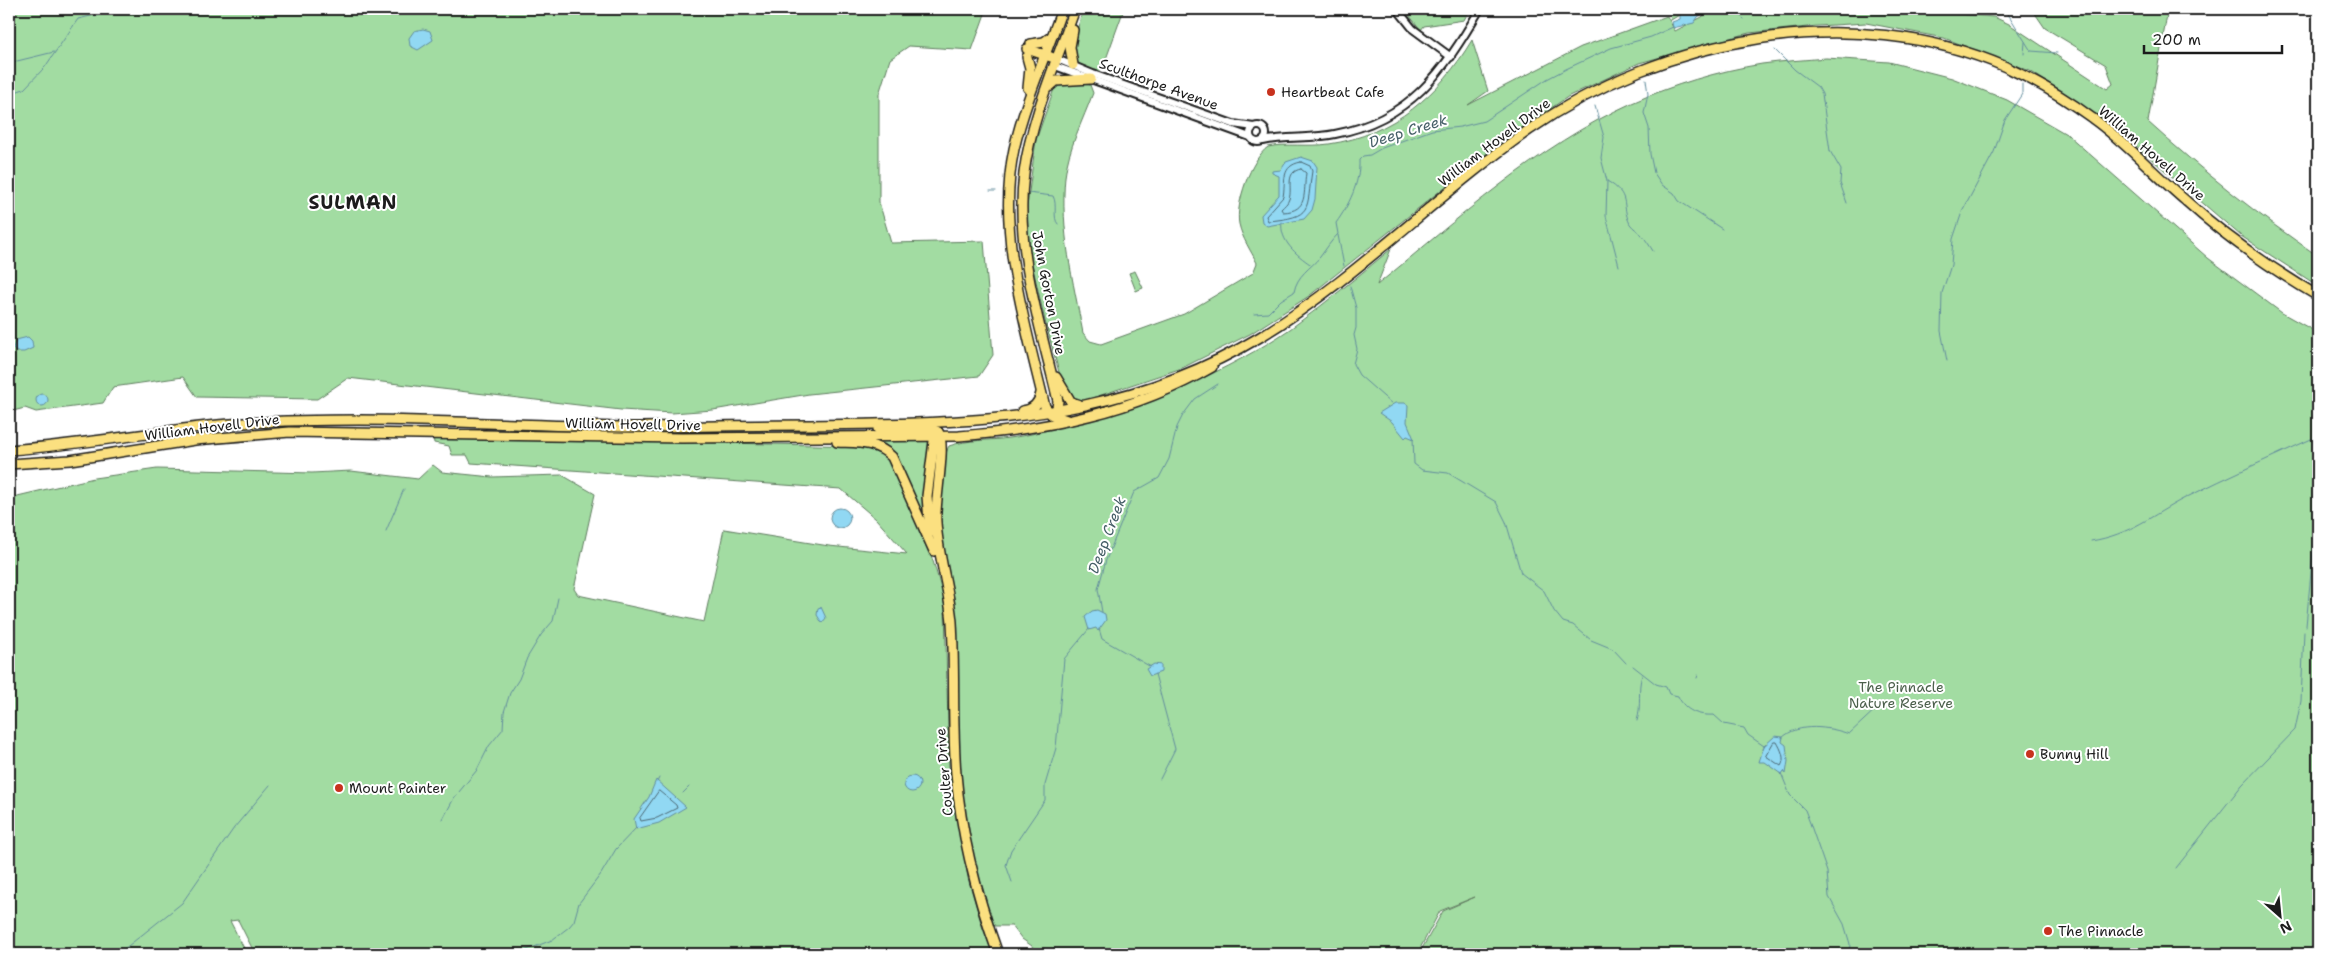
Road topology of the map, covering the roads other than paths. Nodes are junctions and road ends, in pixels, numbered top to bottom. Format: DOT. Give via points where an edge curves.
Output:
graph roads {
  1 [pos="1062,9"];
  2 [pos="1074,9"];
  3 [pos="1081,9"];
  4 [pos="1397,9"];
  5 [pos="1480,9"];
  6 [pos="1052,36"];
  7 [pos="1028,52"];
  8 [pos="1451,57"];
  9 [pos="1044,59"];
  10 [pos="1056,63"];
  11 [pos="1073,65"];
  12 [pos="1091,79"];
  13 [pos="1046,92"];
  14 [pos="1254,127"];
  15 [pos="1265,130"];
  16 [pos="1018,135"];
  17 [pos="1250,136"];
  18 [pos="1280,137"];
  19 [pos="1263,141"];
  20 [pos="2318,296"];
  21 [pos="1242,347"];
  22 [pos="1051,370"];
  23 [pos="1041,390"];
  24 [pos="1082,405"];
  25 [pos="1053,412"];
  26 [pos="993,418"];
  27 [pos="1070,421"];
  28 [pos="949,422"];
  29 [pos="826,424"];
  30 [pos="1044,426"];
  31 [pos="1006,432"];
  32 [pos="938,434"];
  33 [pos="682,438"];
  34 [pos="942,449"];
  35 [pos="9,450"];
  36 [pos="9,464"];
  37 [pos="934,551"];
  38 [pos="946,583"];
  39 [pos="998,954"];
  1 -- 6 [label="main road, John Gorton Drive"];
  2 -- 10 [label="main road, John Gorton Drive"];
  3 -- 11 [label="main road" via="1070,38"];
  4 -- 8 [label="street" via="1413,30"];
  5 -- 8 [label="street"];
  6 -- 7 [label="main road"];
  6 -- 9 [label="main road, John Gorton Drive"];
  7 -- 9 [label="main road"];
  7 -- 16 [label="main road" via="1030,82 1018,117"];
  8 -- 18 [label="street" via="1418,94 1376,121 1335,134"];
  9 -- 10 [label="main road"];
  9 -- 16 [label="main road, John Gorton Drive"];
  10 -- 11 [label="street, Sculthorpe Avenue"];
  10 -- 12 [label="street, Sculthorpe Avenue"];
  10 -- 13 [label="main road, John Gorton Drive"];
  11 -- 14 [label="street, Sculthorpe Avenue" via="1233,124"];
  12 -- 13 [label="main road" via="1056,81"];
  12 -- 17 [label="street, Sculthorpe Avenue"];
  13 -- 22 [label="main road, John Gorton Drive" via="1024,172 1021,221 1025,254"];
  14 -- 15 [label="street" via="1261,126"];
  14 -- 17 [label="street"];
  15 -- 18 [label="street"];
  15 -- 19 [label="street"];
  16 -- 23 [label="main road, John Gorton Drive" via="1010,182 1009,233"];
  17 -- 19 [label="street" via="1256,142"];
  18 -- 19 [label="street"];
  20 -- 21 [label="main road, William Hovell Drive" via="2231,238 2188,204 2093,118 2034,81 1962,50 1922,40 1865,32 1812,31 1762,37 1694,54 1630,76 1568,106 1496,154 1330,289"];
  21 -- 24 [label="main road, William Hovell Drive" via="1161,383"];
  21 -- 27 [label="main road, William Hovell Drive" via="1170,389"];
  22 -- 24 [label="main road" via="1071,402"];
  22 -- 25 [label="main road, John Gorton Drive" via="1059,404"];
  23 -- 25 [label="main road, John Gorton Drive" via="1045,407"];
  23 -- 26 [label="main road" via="1040,400 1028,410"];
  24 -- 25 [label="main road, William Hovell Drive"];
  25 -- 26 [label="main road, William Hovell Drive"];
  25 -- 27 [label="main road"];
  25 -- 30 [label="main road"];
  26 -- 28 [label="main road, William Hovell Drive"];
  27 -- 30 [label="main road, William Hovell Drive"];
  28 -- 29 [label="main road, William Hovell Drive"];
  28 -- 32 [label="main road"];
  29 -- 32 [label="main road" via="838,428 932,429"];
  29 -- 35 [label="main road, William Hovell Drive" via="624,427 299,420 208,426 75,445"];
  30 -- 31 [label="main road, William Hovell Drive"];
  31 -- 32 [label="main road, William Hovell Drive"];
  31 -- 34 [label="main road" via="979,439 957,440"];
  32 -- 33 [label="main road, William Hovell Drive"];
  32 -- 34 [label="main road, Coulter Drive"];
  32 -- 37 [label="main road, Coulter Drive" via="927,496"];
  33 -- 36 [label="main road, William Hovell Drive" via="290,432 195,440 70,460"];
  33 -- 37 [label="main road" via="866,443 878,446 897,465"];
  34 -- 38 [label="main road, Coulter Drive" via="935,515"];
  37 -- 38 [label="main road, Coulter Drive"];
  38 -- 39 [label="main road, Coulter Drive" via="952,624 956,777 968,853"];
}
